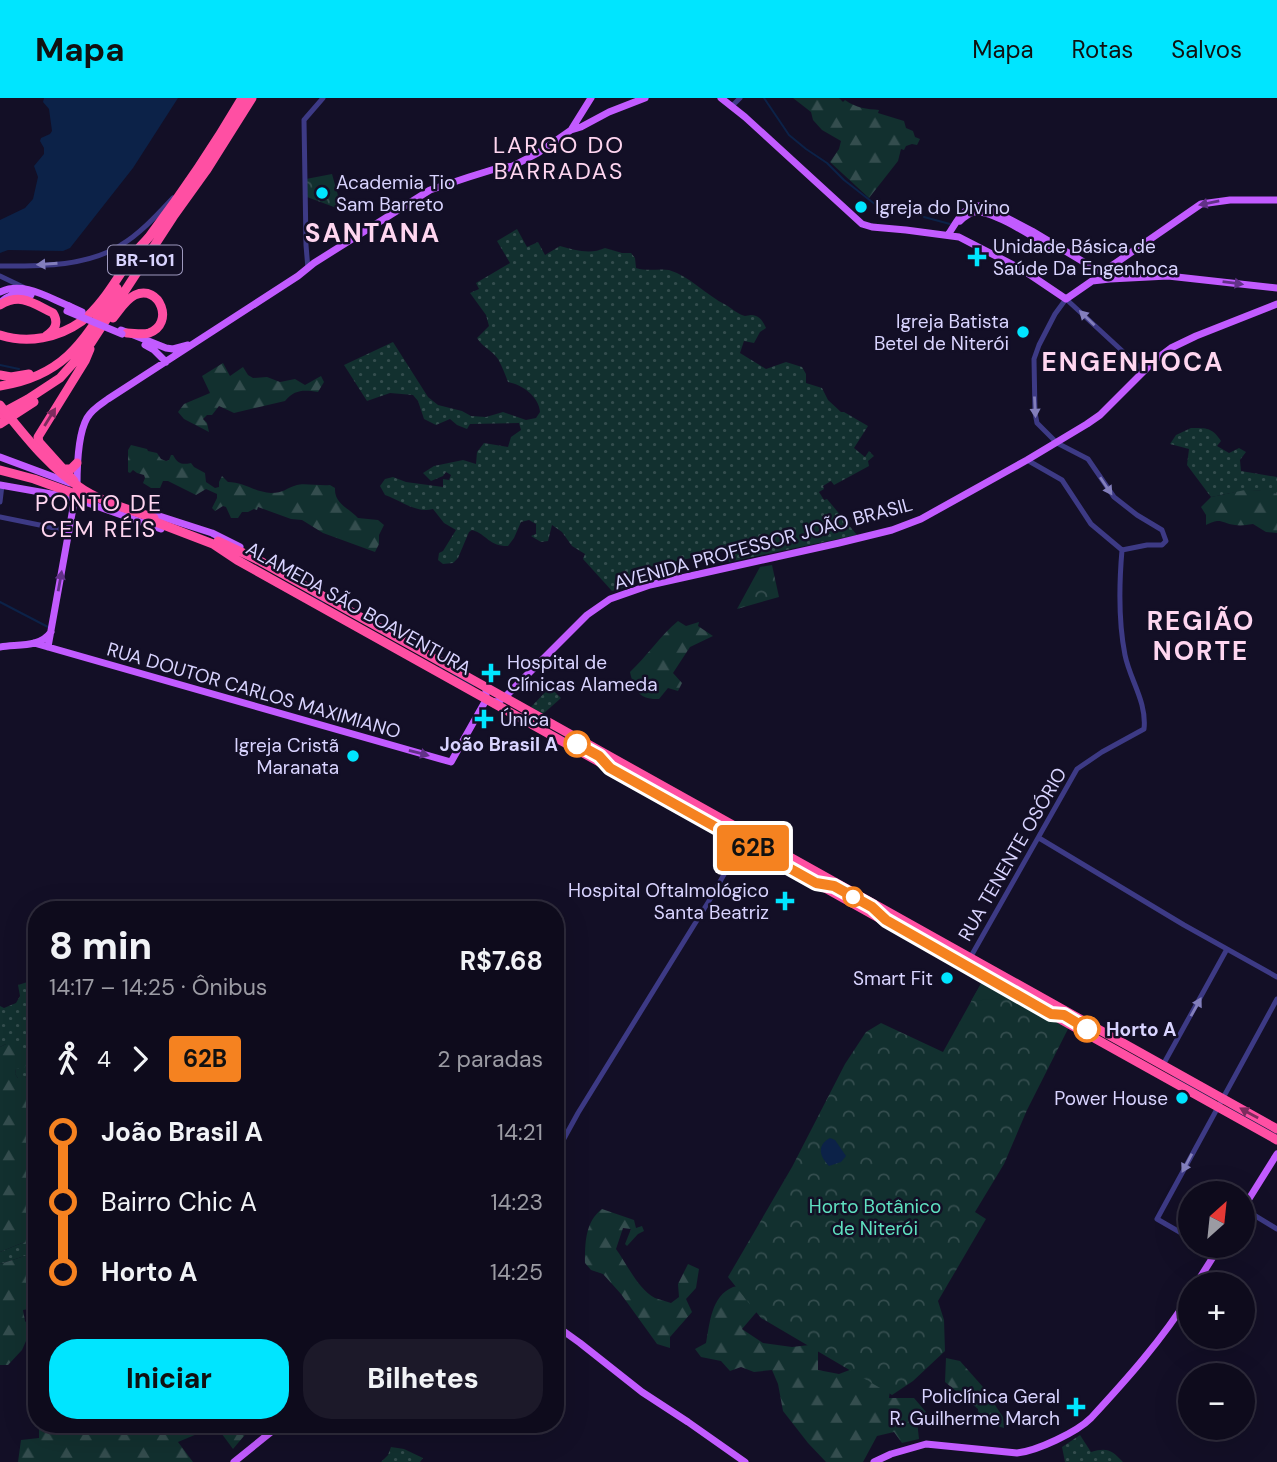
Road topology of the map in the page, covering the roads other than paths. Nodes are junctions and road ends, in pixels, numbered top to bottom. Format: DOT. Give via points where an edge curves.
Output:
graph roads {
  1 [pos="242,98"];
  2 [pos="252,98"];
  3 [pos="323,98"];
  4 [pos="591,98"];
  5 [pos="645,98"];
  6 [pos="721,98"];
  7 [pos="740,98"];
  8 [pos="732,106"];
  9 [pos="571,130"];
  10 [pos="193,174"];
  11 [pos="1277,200"];
  12 [pos="948,235"];
  13 [pos="147,239"];
  14 [pos="0,266"];
  15 [pos="1110,267"];
  16 [pos="308,270"];
  17 [pos="1094,275"];
  18 [pos="0,276"];
  19 [pos="1112,279"];
  20 [pos="1277,288"];
  21 [pos="32,291"];
  22 [pos="0,292"];
  23 [pos="1066,299"];
  24 [pos="0,304"];
  25 [pos="1277,304"];
  26 [pos="68,308"];
  27 [pos="99,332"];
  28 [pos="123,332"];
  29 [pos="0,335"];
  30 [pos="38,339"];
  31 [pos="91,344"];
  32 [pos="192,345"];
  33 [pos="170,349"];
  34 [pos="169,360"];
  35 [pos="55,366"];
  36 [pos="1144,371"];
  37 [pos="0,375"];
  38 [pos="60,378"];
  39 [pos="0,386"];
  40 [pos="0,405"];
  41 [pos="0,414"];
  42 [pos="0,424"];
  43 [pos="1057,443"];
  44 [pos="0,457"];
  45 [pos="1027,460"];
  46 [pos="77,463"];
  47 [pos="0,470"];
  48 [pos="66,475"];
  49 [pos="1,485"];
  50 [pos="77,486"];
  51 [pos="74,498"];
  52 [pos="114,501"];
  53 [pos="0,502"];
  54 [pos="110,510"];
  55 [pos="0,517"];
  56 [pos="154,520"];
  57 [pos="69,531"];
  58 [pos="1122,550"];
  59 [pos="236,559"];
  60 [pos="260,561"];
  61 [pos="51,631"];
  62 [pos="0,646"];
  63 [pos="42,646"];
  64 [pos="486,688"];
  65 [pos="505,698"];
  66 [pos="486,699"];
  67 [pos="745,838"];
  68 [pos="1039,838"];
  69 [pos="1227,949"];
  70 [pos="971,958"];
  71 [pos="1277,977"];
  72 [pos="1277,999"];
  73 [pos="1163,1065"];
  74 [pos="1219,1102"];
  75 [pos="1277,1129"];
  76 [pos="564,1139"];
  77 [pos="1277,1140"];
  78 [pos="1277,1154"];
  79 [pos="1255,1190"];
  80 [pos="1255,1216"];
  81 [pos="1277,1229"];
  82 [pos="1178,1231"];
  83 [pos="1178,1314"];
  84 [pos="564,1331"];
  85 [pos="271,1433"];
  86 [pos="234,1462"];
  87 [pos="745,1462"];
  88 [pos="874,1462"];
  1 -- 10 [label="highway, BR-101"];
  2 -- 27 [label="highway, BR-101"];
  3 -- 16 [label="street" via="304,120"];
  4 -- 9 [label="main road"];
  5 -- 9 [label="main road"];
  6 -- 8 [label="main road"];
  7 -- 8 [label="street"];
  8 -- 12 [label="main road" via="862,224"];
  9 -- 16 [label="main road" via="514,166 431,194"];
  10 -- 13 [label="highway, BR-101"];
  10 -- 14 [label="street, one-way" via="153,218 114,249 76,261"];
  11 -- 15 [label="main road, one-way" via="1201,204"];
  12 -- 17 [label="main road" via="957,221 981,212 1028,234"];
  12 -- 23 [label="main road" via="1023,270"];
  13 -- 30 [label="highway, BR-101" via="92,312 59,334"];
  13 -- 35 [label="highway" via="86,337"];
  15 -- 17 [label="main road"];
  15 -- 19 [label="main road"];
  16 -- 32 [label="main road"];
  17 -- 19 [label="main road"];
  17 -- 23 [label="main road"];
  18 -- 21 [label="street"];
  19 -- 20 [label="main road, one-way" via="1168,276"];
  21 -- 22 [label="main road" via="15,287"];
  21 -- 26 [label="main road"];
  36 -- 23 [label="street, one-way"];
  23 -- 43 [label="street, one-way" via="1034,359 1035,419"];
  24 -- 26 [label="main road" via="9,296 24,293"];
  24 -- 30 [label="highway" via="21,299 53,313 54,330"];
  25 -- 36 [label="main road, AVENIDA PROFESSOR JOÃO BRASIL" via="1179,344"];
  26 -- 28 [label="main road, bridge"];
  27 -- 28 [label="highway" via="133,295 157,298 163,308 158,327 148,333"];
  27 -- 31 [label="highway, BR-101"];
  28 -- 33 [label="main road"];
  28 -- 34 [label="main road"];
  29 -- 30 [label="highway, BR-101"];
  31 -- 38 [label="highway, BR-101"];
  48 -- 31 [label="highway, one-way" via="38,437"];
  32 -- 33 [label="main road"];
  32 -- 34 [label="main road"];
  33 -- 34 [label="main road" via="174,354"];
  34 -- 46 [label="main road" via="90,414"];
  35 -- 37 [label="highway" via="22,376"];
  35 -- 39 [label="highway"];
  36 -- 43 [label="main road, AVENIDA PROFESSOR JOÃO BRASIL" via="1100,415"];
  38 -- 41 [label="highway, BR-101"];
  38 -- 42 [label="highway"];
  40 -- 56 [label="highway, bridge" via="68,479 91,494"];
  43 -- 45 [label="main road, AVENIDA PROFESSOR JOÃO BRASIL"];
  43 -- 58 [label="street, one-way" via="1088,459 1114,497 1162,530 1166,541"];
  44 -- 48 [label="main road"];
  45 -- 58 [label="street" via="1062,480 1091,524"];
  45 -- 65 [label="main road, AVENIDA PROFESSOR JOÃO BRASIL" via="929,515 892,530 650,585 610,599 587,615"];
  46 -- 48 [label="highway"];
  46 -- 50 [label="main road"];
  47 -- 56 [label="highway, bridge"];
  48 -- 50 [label="highway"];
  49 -- 51 [label="main road, ALAMEDA SÃO BOAVENTURA"];
  49 -- 53 [label="street"];
  50 -- 51 [label="main road"];
  50 -- 52 [label="main road, ALAMEDA SÃO BOAVENTURA"];
  51 -- 54 [label="main road, ALAMEDA SÃO BOAVENTURA"];
  51 -- 57 [label="main road"];
  52 -- 54 [label="main road" via="106,503"];
  52 -- 60 [label="main road, ALAMEDA SÃO BOAVENTURA" via="216,535"];
  54 -- 59 [label="main road, ALAMEDA SÃO BOAVENTURA"];
  55 -- 57 [label="street"];
  56 -- 59 [label="highway" via="214,544"];
  56 -- 60 [label="highway" via="226,544"];
  61 -- 57 [label="main road, one-way"];
  58 -- 68 [label="street, RUA TENENTE OSÓRIO" via="1119,605 1124,650 1144,708 1144,729 1077,769"];
  59 -- 66 [label="highway, ALAMEDA SÃO BOAVENTURA"];
  60 -- 64 [label="highway, ALAMEDA SÃO BOAVENTURA"];
  61 -- 63 [label="main road"];
  61 -- 63 [label="main road"];
  62 -- 63 [label="main road"];
  63 -- 66 [label="main road, RUA DOUTOR CARLOS MAXIMIANO, one-way" via="451,762"];
  64 -- 65 [label="highway, ALAMEDA SÃO BOAVENTURA"];
  64 -- 66 [label="main road"];
  65 -- 66 [label="main road" via="497,702"];
  65 -- 67 [label="highway, ALAMEDA SÃO BOAVENTURA"];
  66 -- 67 [label="highway, ALAMEDA SÃO BOAVENTURA"];
  67 -- 70 [label="highway, ALAMEDA SÃO BOAVENTURA"];
  67 -- 74 [label="highway, ALAMEDA SÃO BOAVENTURA" via="965,967"];
  67 -- 76 [label="street"];
  68 -- 69 [label="street"];
  68 -- 70 [label="street, RUA TENENTE OSÓRIO"];
  69 -- 71 [label="street"];
  73 -- 69 [label="street, one-way"];
  70 -- 73 [label="highway, ALAMEDA SÃO BOAVENTURA"];
  72 -- 74 [label="street"];
  73 -- 74 [label="highway, ALAMEDA SÃO BOAVENTURA"];
  75 -- 74 [label="highway, ALAMEDA SÃO BOAVENTURA, one-way"];
  74 -- 77 [label="highway, ALAMEDA SÃO BOAVENTURA"];
  74 -- 82 [label="street, one-way" via="1157,1219"];
  78 -- 79 [label="main road"];
  80 -- 81 [label="street"];
  83 -- 88 [label="main road" via="1089,1420 1036,1449 997,1452 926,1444"];
  84 -- 87 [label="main road"];
  85 -- 86 [label="main road"];
}
